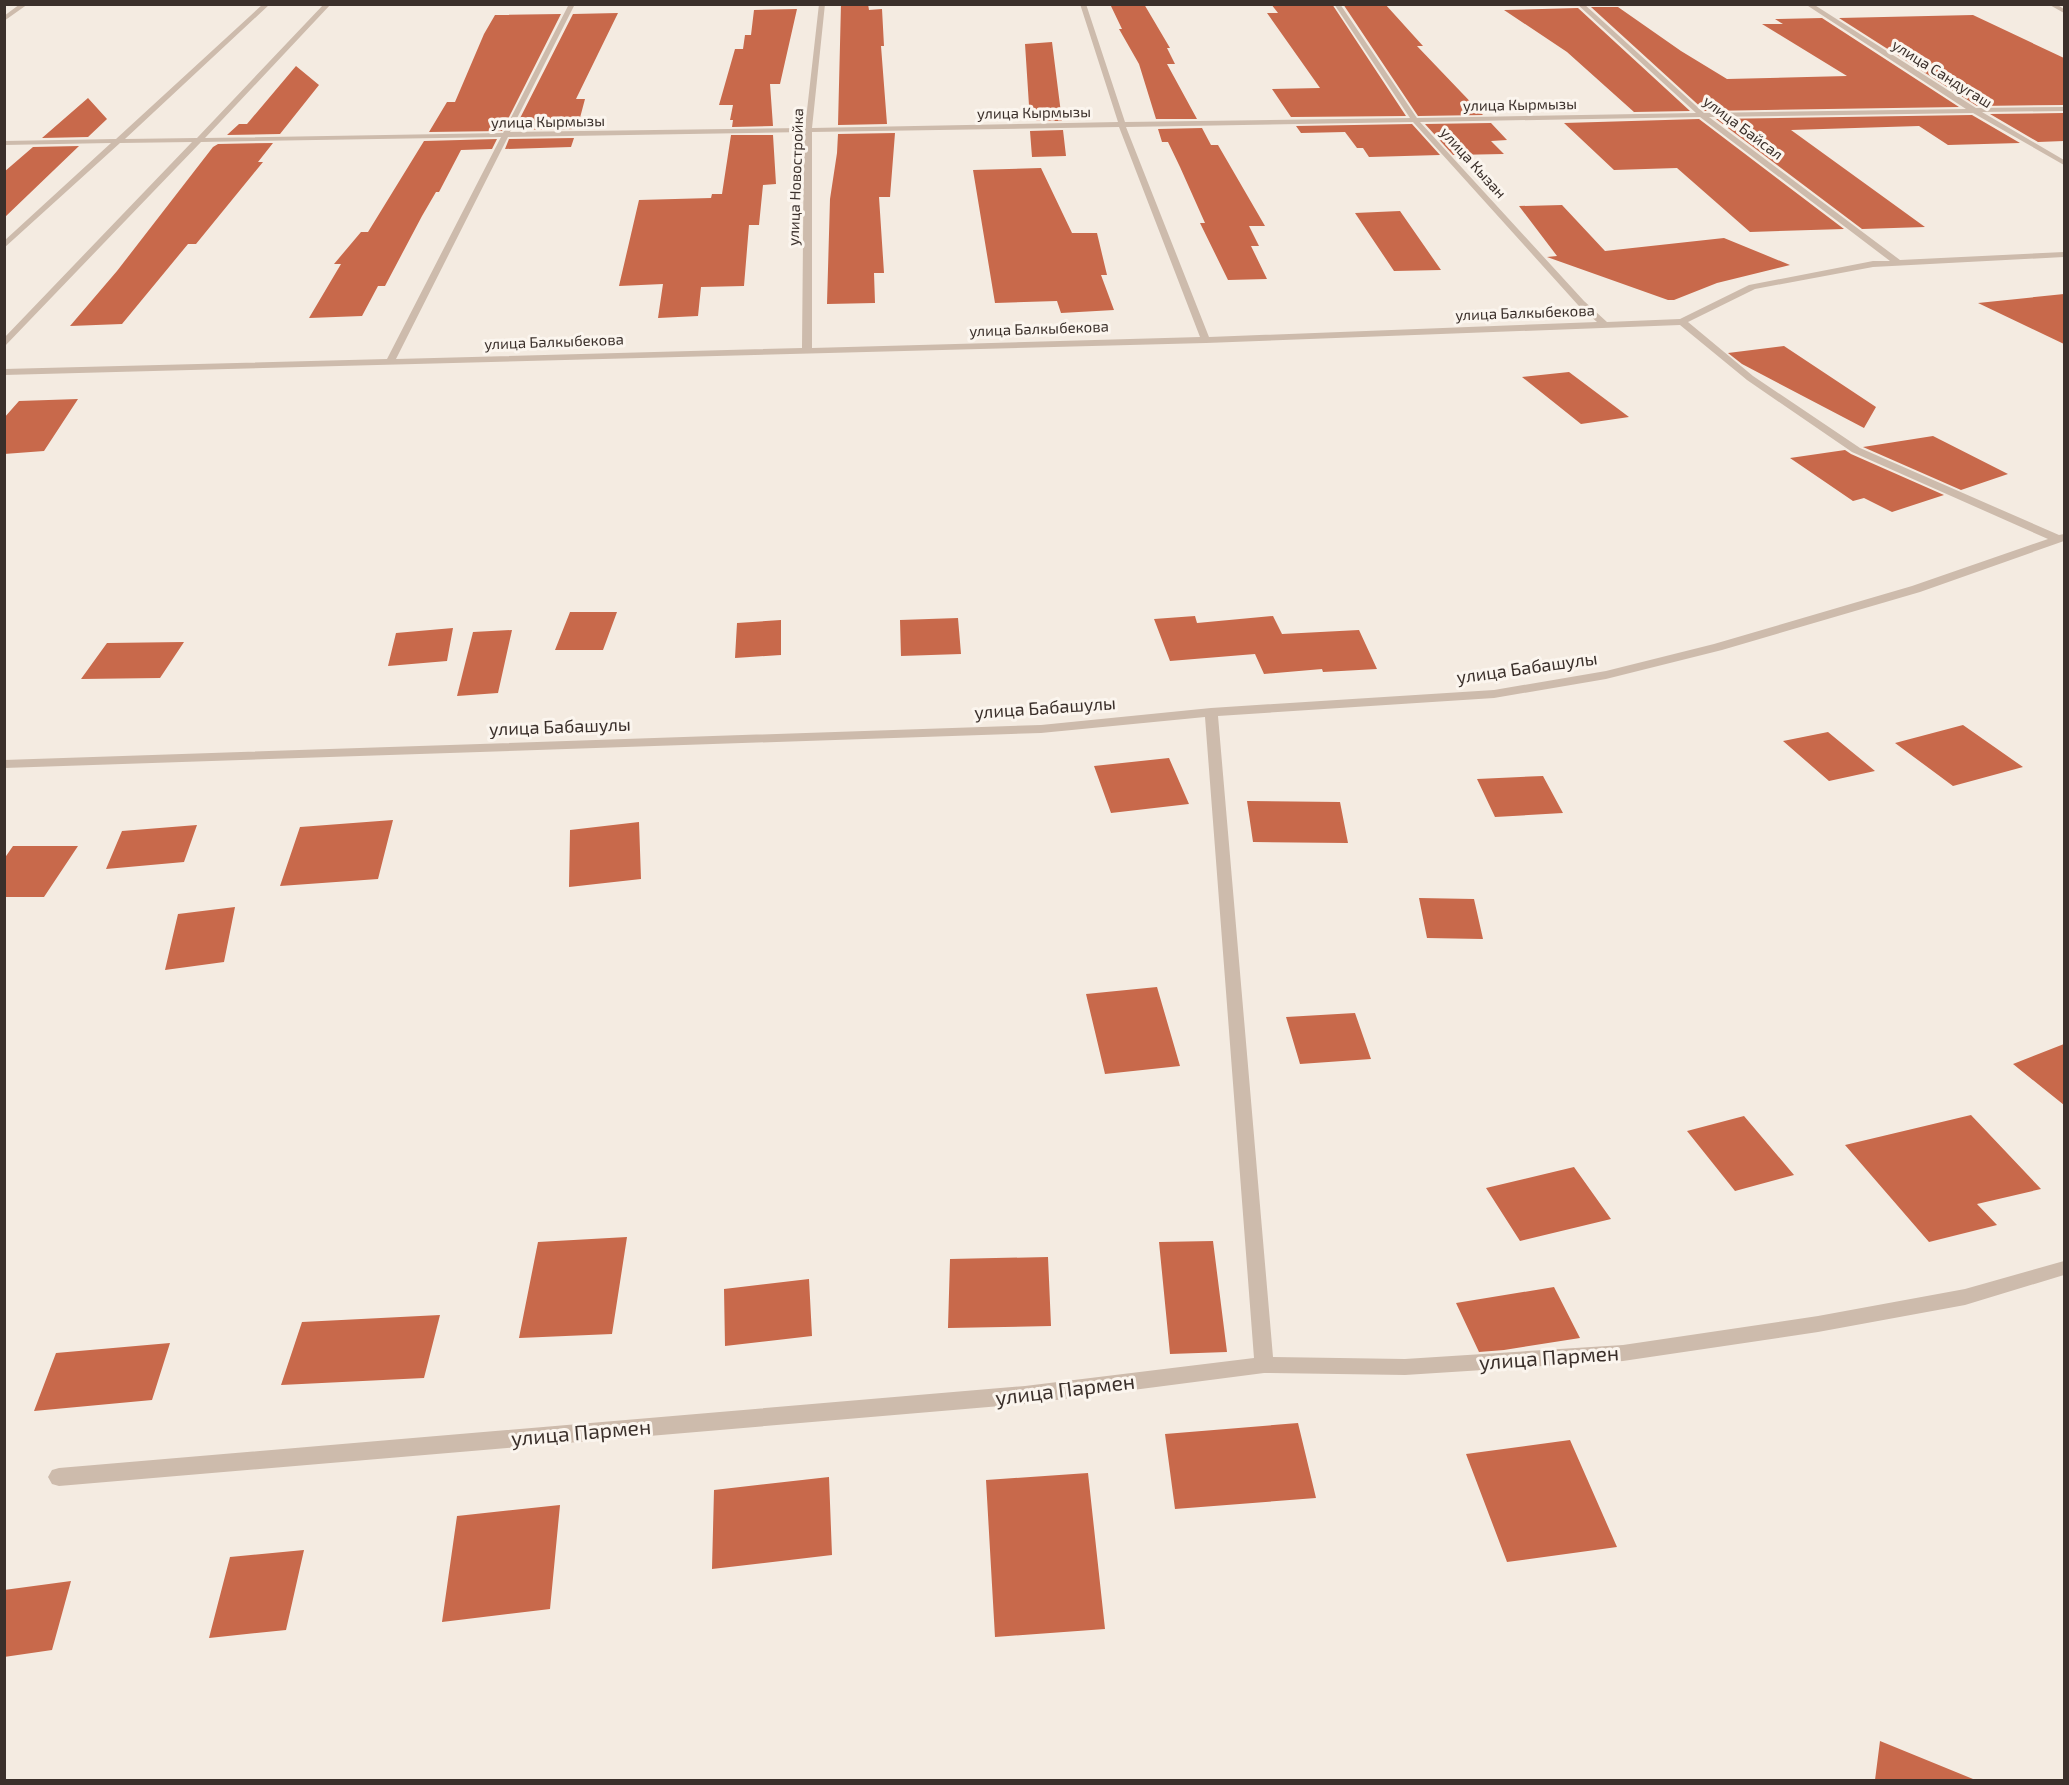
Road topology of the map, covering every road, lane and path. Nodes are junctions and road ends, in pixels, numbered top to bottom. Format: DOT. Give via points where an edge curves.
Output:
graph roads {
  1 [pos="25,4"];
  2 [pos="267,4"];
  3 [pos="328,4"];
  4 [pos="572,4"];
  5 [pos="822,4"];
  6 [pos="1083,4"];
  7 [pos="1337,4"];
  8 [pos="1580,4"];
  9 [pos="1808,4"];
  10 [pos="2051,4"];
  11 [pos="2064,11"];
  12 [pos="4,19"];
  13 [pos="2064,109"];
  14 [pos="1975,111"];
  15 [pos="1702,115"];
  16 [pos="1415,120"];
  17 [pos="1122,125"];
  18 [pos="808,131"];
  19 [pos="504,136"];
  20 [pos="198,140"];
  21 [pos="117,142"];
  22 [pos="4,143"];
  23 [pos="2064,163"];
  24 [pos="4,246"];
  25 [pos="2064,255"];
  26 [pos="1897,262"];
  27 [pos="1682,322"];
  28 [pos="1606,326"];
  29 [pos="1206,340"];
  30 [pos="4,344"];
  31 [pos="807,350"];
  32 [pos="390,362"];
  33 [pos="4,372"];
  34 [pos="2061,538"];
  35 [pos="1211,712"];
  36 [pos="4,764"];
  37 [pos="2064,1268"];
  38 [pos="1264,1365"];
  39 [pos="58,1477"];
  1 -- 12 [label="street"];
  2 -- 21 [label="street"];
  3 -- 20 [label="street"];
  4 -- 19 [label="street"];
  5 -- 18 [label="street, улица Новостройка"];
  6 -- 17 [label="street"];
  7 -- 16 [label="street, улица Кызан"];
  8 -- 15 [label="street, улица Байсал"];
  9 -- 14 [label="street, улица Сандугаш"];
  10 -- 11 [label="street"];
  13 -- 14 [label="street, улица Кырмызы"];
  14 -- 15 [label="street, улица Кырмызы"];
  14 -- 23 [label="street, улица Сандугаш"];
  15 -- 16 [label="street, улица Кырмызы"];
  15 -- 26 [label="street, улица Байсал"];
  16 -- 17 [label="street, улица Кырмызы"];
  16 -- 28 [label="street, улица Кызан"];
  17 -- 18 [label="street, улица Кырмызы"];
  17 -- 29 [label="street"];
  18 -- 19 [label="street, улица Кырмызы"];
  18 -- 31 [label="street, улица Новостройка"];
  19 -- 20 [label="street, улица Кырмызы"];
  19 -- 32 [label="street"];
  20 -- 21 [label="street, улица Кырмызы"];
  20 -- 30 [label="street"];
  21 -- 22 [label="street, улица Кырмызы"];
  21 -- 24 [label="street"];
  25 -- 26 [label="street, улица Балкыбекова"];
  26 -- 27 [label="street, улица Балкыбекова" via="1752,287"];
  27 -- 28 [label="street, улица Балкыбекова"];
  27 -- 34 [label="street" via="1750,378 1856,450"];
  28 -- 29 [label="street, улица Балкыбекова"];
  29 -- 31 [label="street, улица Балкыбекова"];
  31 -- 32 [label="street, улица Балкыбекова"];
  32 -- 33 [label="street, улица Балкыбекова"];
  34 -- 35 [label="street, улица Бабашулы" via="1916,589 1606,675 1494,694"];
  35 -- 36 [label="street, улица Бабашулы" via="1041,729"];
  35 -- 38 [label="street"];
  37 -- 38 [label="street, улица Пармен" via="1965,1296 1818,1324 1623,1353 1405,1368"];
  38 -- 39 [label="street, улица Пармен" via="1026,1395"];
}
